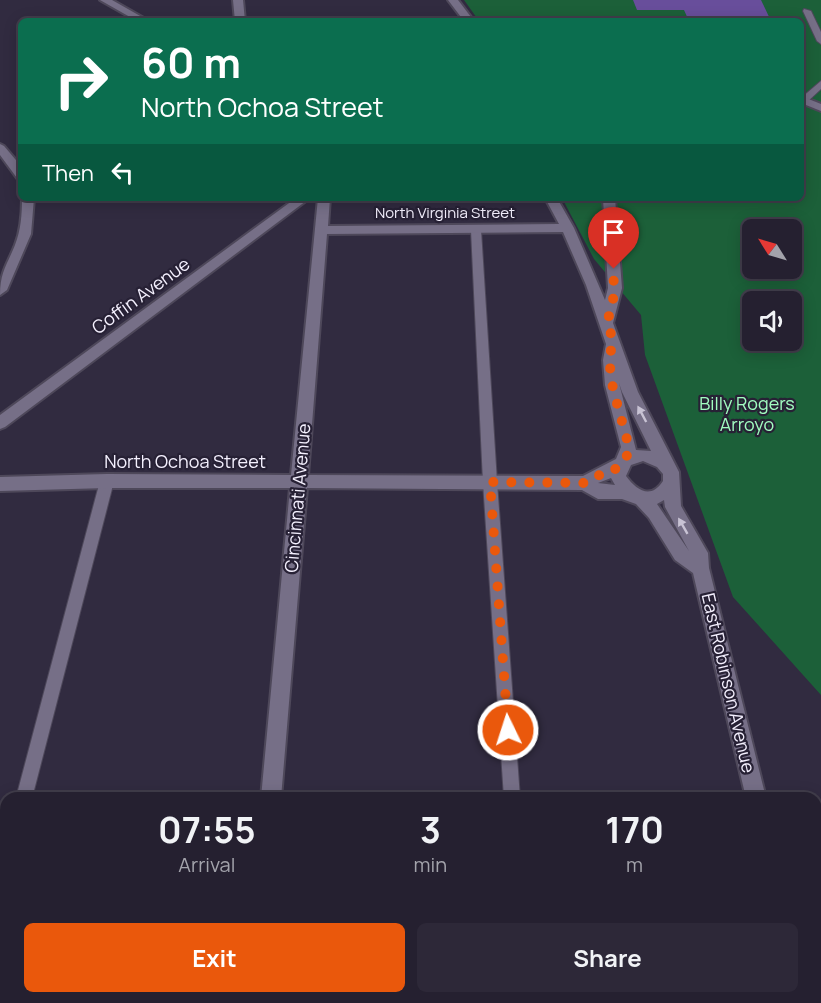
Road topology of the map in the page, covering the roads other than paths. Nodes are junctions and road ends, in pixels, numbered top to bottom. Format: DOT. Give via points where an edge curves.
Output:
graph roads {
  1 [pos="105,0"];
  2 [pos="238,0"];
  3 [pos="453,0"];
  4 [pos="807,11"];
  5 [pos="239,17"];
  6 [pos="138,18"];
  7 [pos="467,18"];
  8 [pos="821,40"];
  9 [pos="821,84"];
  10 [pos="804,97"];
  11 [pos="804,100"];
  12 [pos="821,108"];
  13 [pos="0,148"];
  14 [pos="18,171"];
  15 [pos="28,201"];
  16 [pos="300,201"];
  17 [pos="324,201"];
  18 [pos="553,201"];
  19 [pos="609,201"];
  20 [pos="568,228"];
  21 [pos="321,230"];
  22 [pos="476,230"];
  23 [pos="0,290"];
  24 [pos="607,322"];
  25 [pos="613,340"];
  26 [pos="0,423"];
  27 [pos="623,462"];
  28 [pos="670,475"];
  29 [pos="107,481"];
  30 [pos="300,482"];
  31 [pos="490,482"];
  32 [pos="585,483"];
  33 [pos="0,484"];
  34 [pos="637,497"];
  35 [pos="700,568"];
  36 [pos="26,792"];
  37 [pos="272,792"];
  38 [pos="512,792"];
  39 [pos="755,792"];
  1 -- 6 [label="street"];
  2 -- 5 [label="street"];
  3 -- 7 [label="street"];
  4 -- 8 [label="lane"];
  9 -- 10 [label="lane"];
  11 -- 12 [label="street"];
  13 -- 14 [label="street"];
  15 -- 23 [label="street" via="22,246"];
  16 -- 26 [label="street, Coffin Avenue"];
  17 -- 21 [label="street, Cincinnati Avenue"];
  18 -- 20 [label="street, East Robinson Avenue"];
  19 -- 24 [label="street" via="615,288"];
  20 -- 22 [label="street, North Virginia Street"];
  20 -- 24 [label="street, East Robinson Avenue"];
  21 -- 22 [label="street, North Virginia Street"];
  21 -- 30 [label="street, Cincinnati Avenue"];
  22 -- 31 [label="lane"];
  24 -- 25 [label="street, East Robinson Avenue"];
  25 -- 27 [label="street, East Robinson Avenue" via="610,376 629,447"];
  28 -- 25 [label="street, East Robinson Avenue, one-way" via="630,393"];
  27 -- 28 [label="street" via="643,455 652,457"];
  27 -- 32 [label="street, North Ochoa Street" via="607,475 595,476"];
  27 -- 34 [label="street" via="618,477 626,490"];
  28 -- 34 [label="street" via="670,489 665,494 658,498"];
  35 -- 28 [label="street, East Robinson Avenue, one-way" via="699,553 673,507"];
  29 -- 30 [label="street, North Ochoa Street"];
  29 -- 33 [label="street, North Ochoa Street"];
  29 -- 36 [label="lane"];
  30 -- 31 [label="street, North Ochoa Street"];
  30 -- 37 [label="street, Cincinnati Avenue"];
  31 -- 32 [label="street, North Ochoa Street"];
  31 -- 38 [label="lane"];
  32 -- 34 [label="street, North Ochoa Street" via="598,492 622,492"];
  34 -- 35 [label="street, East Robinson Avenue" via="655,513 681,555"];
  35 -- 39 [label="street, East Robinson Avenue"];
}
